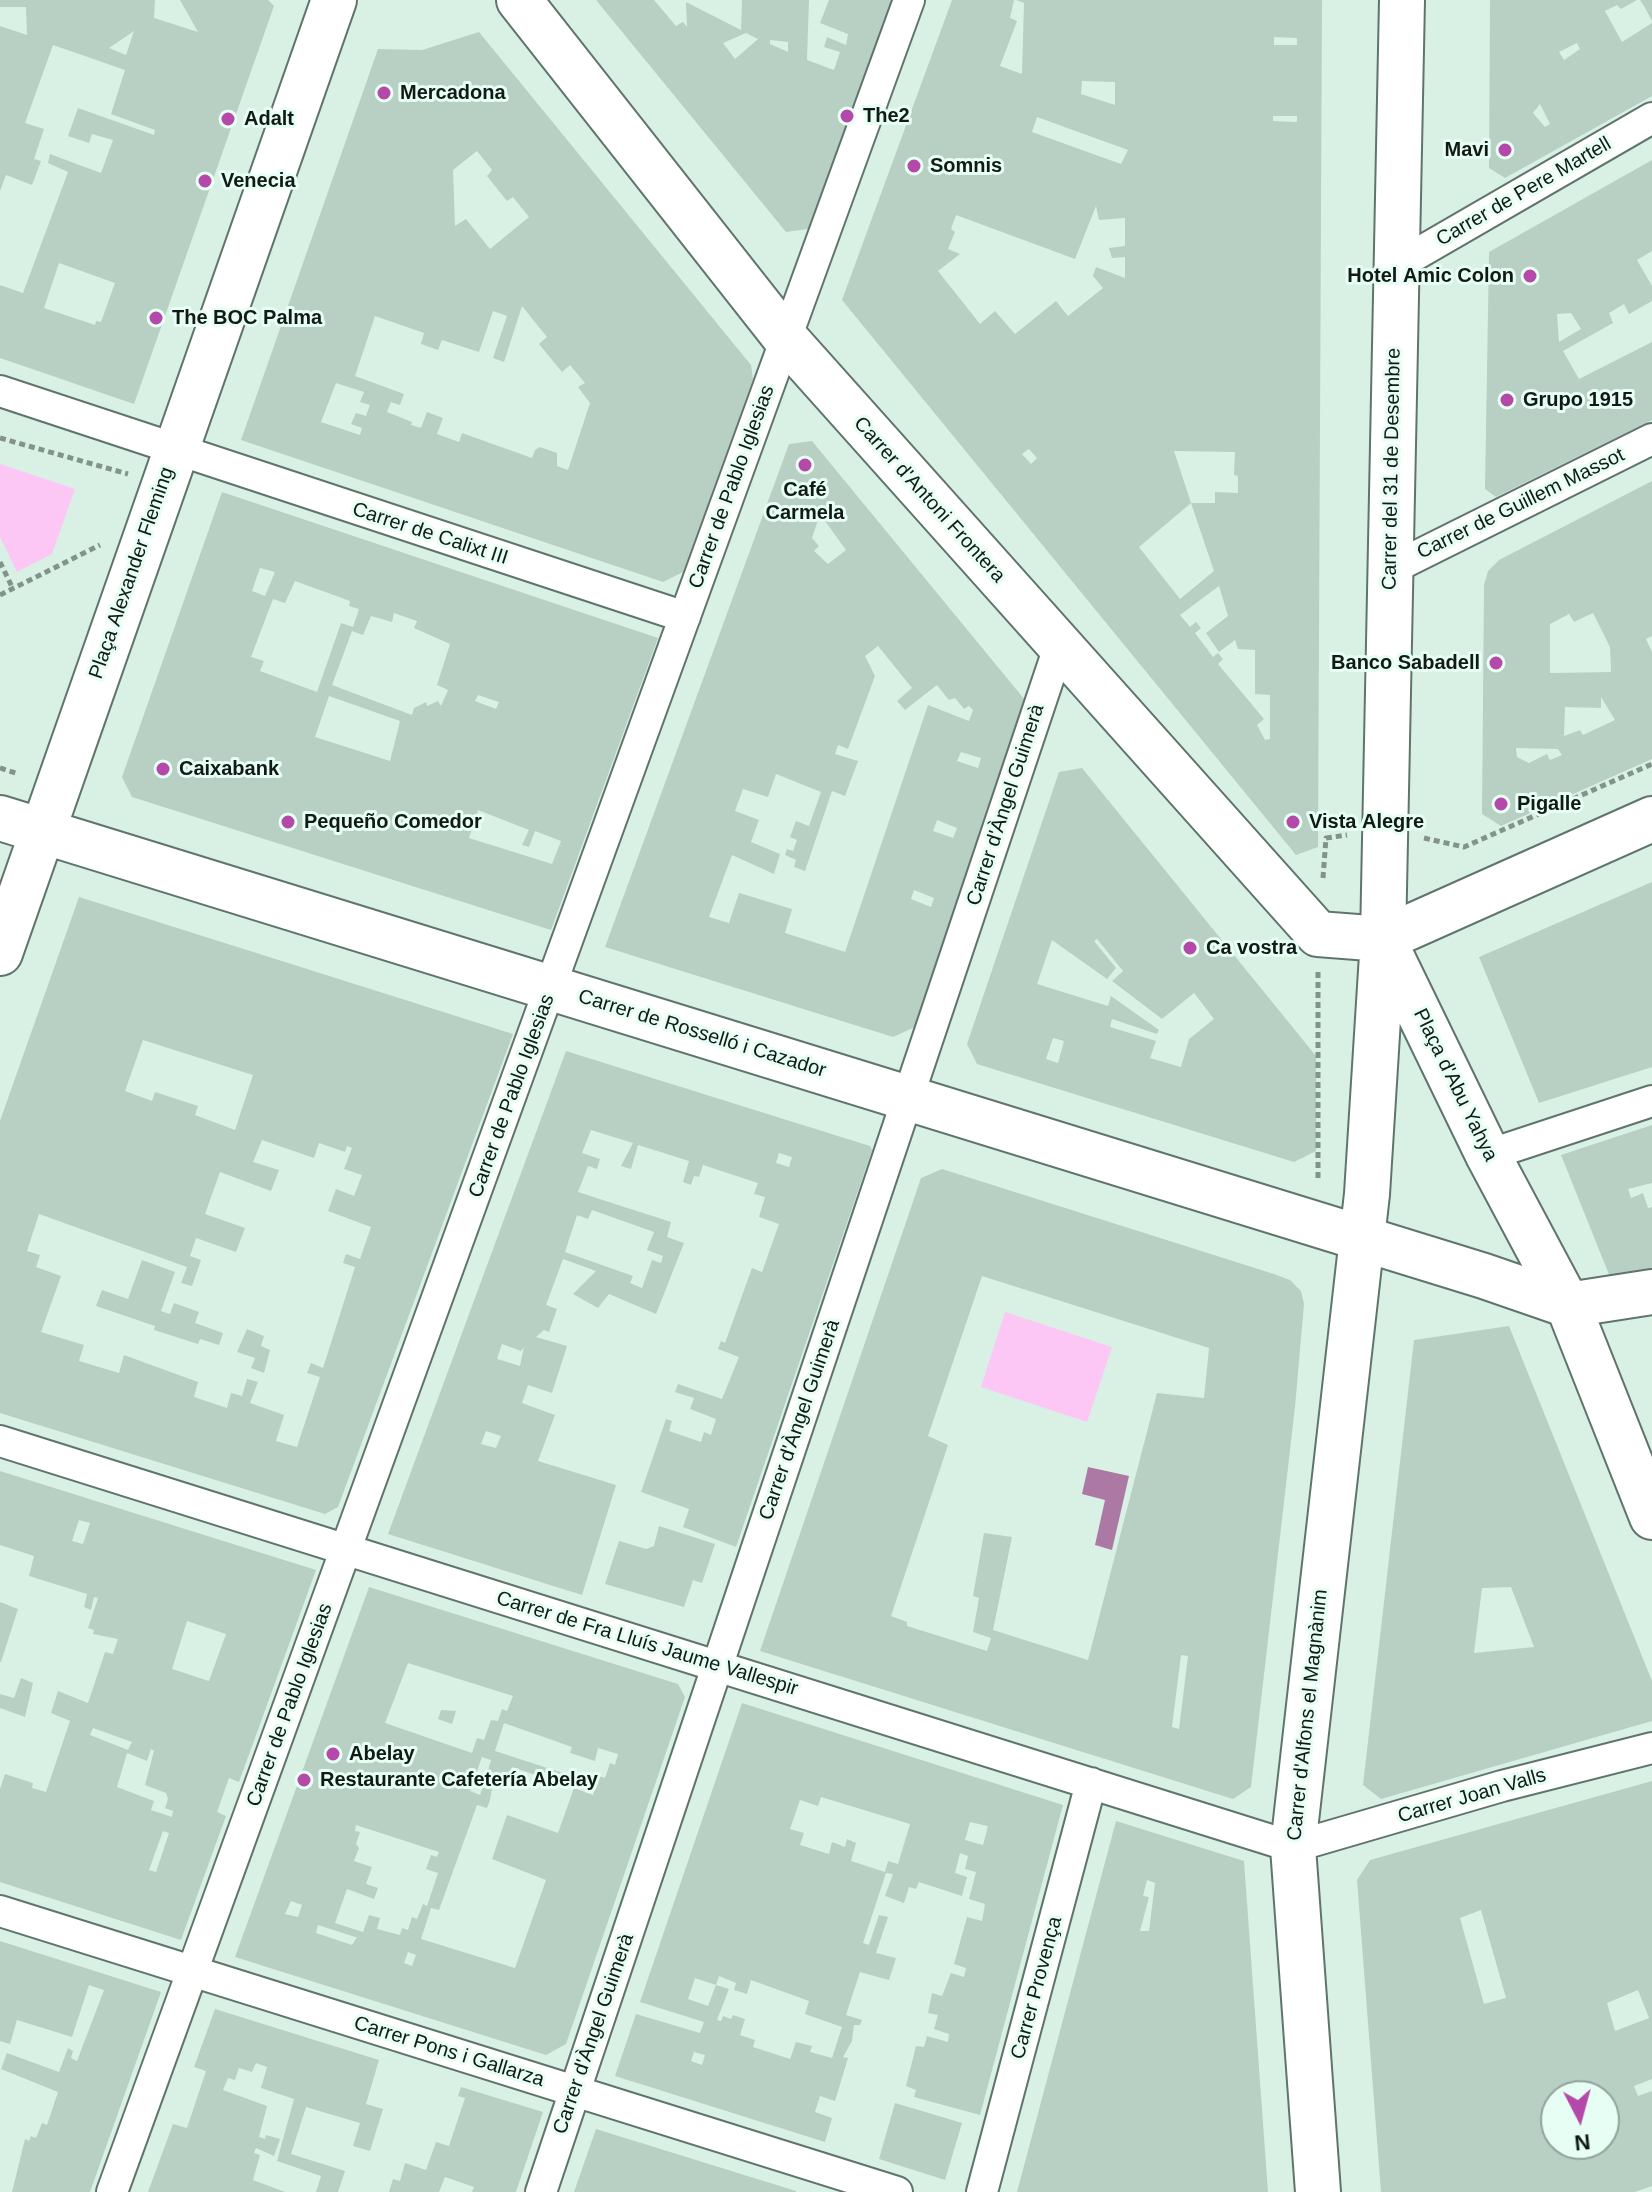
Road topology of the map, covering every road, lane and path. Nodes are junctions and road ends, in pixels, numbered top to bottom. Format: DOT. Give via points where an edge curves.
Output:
graph roads {
  1 [pos="334,0"];
  2 [pos="519,0"];
  3 [pos="909,0"];
  4 [pos="1402,0"];
  5 [pos="1652,118"];
  6 [pos="1396,266"];
  7 [pos="786,339"];
  8 [pos="0,391"];
  9 [pos="0,438"];
  10 [pos="1652,439"];
  11 [pos="176,450"];
  12 [pos="137,477"];
  13 [pos="112,539"];
  14 [pos="0,562"];
  15 [pos="1391,569"];
  16 [pos="13,589"];
  17 [pos="0,595"];
  18 [pos="685,617"];
  19 [pos="1059,647"];
  20 [pos="1652,764"];
  21 [pos="0,768"];
  22 [pos="49,811"];
  23 [pos="0,818"];
  24 [pos="1652,819"];
  25 [pos="1385,829"];
  26 [pos="1318,934"];
  27 [pos="1383,939"];
  28 [pos="0,953"];
  29 [pos="551,987"];
  30 [pos="908,1098"];
  31 [pos="1652,1101"];
  32 [pos="1488,1155"];
  33 [pos="1305,1176"];
  34 [pos="1361,1239"];
  35 [pos="1652,1292"];
  36 [pos="1568,1305"];
  37 [pos="0,1441"];
  38 [pos="1652,1517"];
  39 [pos="346,1550"];
  40 [pos="718,1666"];
  41 [pos="1652,1748"];
  42 [pos="1091,1783"];
  43 [pos="1293,1847"];
  44 [pos="0,1911"];
  45 [pos="193,1971"];
  46 [pos="575,2092"];
  47 [pos="112,2192"];
  48 [pos="541,2192"];
  49 [pos="897,2192"];
  50 [pos="982,2192"];
  51 [pos="1318,2192"];
  1 -- 11 [label="street"];
  2 -- 7 [label="street, Carrer d'Antoni Frontera"];
  3 -- 7 [label="street, Carrer de Pablo Iglesias"];
  4 -- 6 [label="street, Carrer del 31 de Desembre"];
  5 -- 6 [label="street, Carrer de Pere Martell"];
  6 -- 15 [label="street, Carrer del 31 de Desembre"];
  7 -- 18 [label="street, Carrer de Pablo Iglesias"];
  7 -- 19 [label="street, Carrer d'Antoni Frontera"];
  8 -- 11 [label="street, Plaça Alexander Fleming"];
  9 -- 12 [label="path"];
  10 -- 15 [label="street, Carrer de Guillem Massot"];
  11 -- 18 [label="street, Carrer de Calixt III"];
  11 -- 22 [label="street, Plaça Alexander Fleming"];
  13 -- 16 [label="path"];
  14 -- 16 [label="path"];
  15 -- 25 [label="street, Carrer del 31 de Desembre"];
  16 -- 17 [label="path"];
  18 -- 29 [label="street, Carrer de Pablo Iglesias"];
  19 -- 26 [label="street, Carrer d'Antoni Frontera"];
  19 -- 30 [label="street, Carrer d'Àngel Guimerà"];
  20 -- 25 [label="path" via="1464,847"];
  21 -- 22 [label="path"];
  22 -- 23 [label="street"];
  22 -- 28 [label="street, Plaça Alexander Fleming"];
  22 -- 29 [label="street, Carrer de Rosselló i Cazador"];
  24 -- 27 [label="street"];
  25 -- 26 [label="path" via="1326,838"];
  25 -- 27 [label="street, Carrer del 31 de Desembre"];
  26 -- 27 [label="street"];
  26 -- 33 [label="path" via="1320,1180"];
  27 -- 32 [label="street, Plaça d'Abu Yahya"];
  27 -- 34 [label="street, Plaça d'Abu Yahya"];
  29 -- 30 [label="street, Carrer de Rosselló i Cazador"];
  29 -- 39 [label="street, Carrer de Pablo Iglesias"];
  30 -- 34 [label="street, Carrer de Rosselló i Cazador"];
  30 -- 40 [label="street, Carrer d'Àngel Guimerà"];
  31 -- 32 [label="street"];
  32 -- 36 [label="street, Plaça d'Abu Yahya"];
  34 -- 36 [label="street"];
  34 -- 43 [label="street, Carrer d'Alfons el Magnànim"];
  35 -- 36 [label="street"];
  36 -- 38 [label="street, Plaça d'Abu Yahya"];
  37 -- 39 [label="street, Carrer de Fra Lluís Jaume Vallespir"];
  39 -- 40 [label="street, Carrer de Fra Lluís Jaume Vallespir"];
  39 -- 45 [label="street, Carrer de Pablo Iglesias"];
  40 -- 42 [label="street, Carrer de Fra Lluís Jaume Vallespir"];
  40 -- 46 [label="street, Carrer d'Àngel Guimerà"];
  41 -- 43 [label="street, Carrer Joan Valls"];
  42 -- 43 [label="street, Carrer de Fra Lluís Jaume Vallespir"];
  42 -- 50 [label="street, Carrer Provença"];
  43 -- 51 [label="street, Carrer d'Alfons el Magnànim"];
  44 -- 45 [label="street, Carrer Pons i Gallarza"];
  45 -- 46 [label="street, Carrer Pons i Gallarza"];
  45 -- 47 [label="street, Carrer de Pablo Iglesias"];
  46 -- 48 [label="street, Carrer d'Àngel Guimerà"];
  46 -- 49 [label="street, Carrer Pons i Gallarza"];
}
